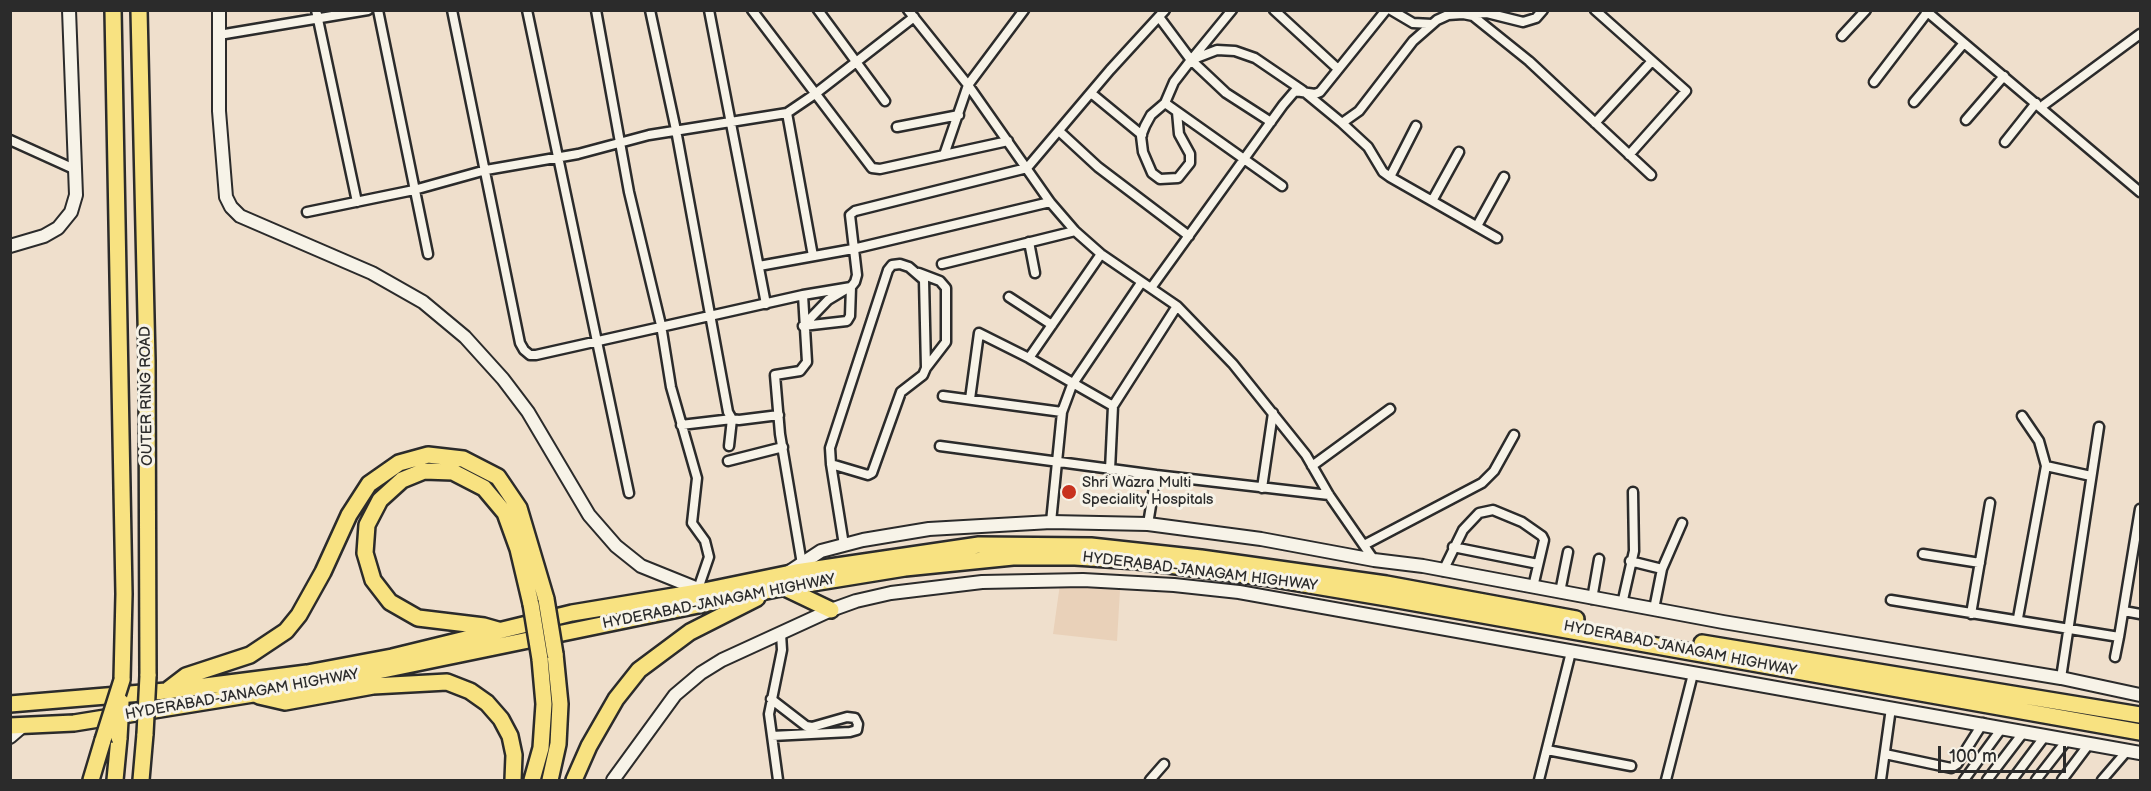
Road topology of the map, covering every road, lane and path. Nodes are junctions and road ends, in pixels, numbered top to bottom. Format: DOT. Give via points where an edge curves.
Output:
graph roads {
  1 [pos="69,10"];
  2 [pos="113,10"];
  3 [pos="139,10"];
  4 [pos="219,10"];
  5 [pos="368,10"];
  6 [pos="378,10"];
  7 [pos="452,10"];
  8 [pos="527,10"];
  9 [pos="596,10"];
  10 [pos="650,10"];
  11 [pos="709,10"];
  12 [pos="752,10"];
  13 [pos="818,10"];
  14 [pos="1024,10"];
  15 [pos="1232,10"];
  16 [pos="1274,10"];
  17 [pos="1386,10"];
  18 [pos="1391,10"];
  19 [pos="1543,10"];
  20 [pos="1595,10"];
  21 [pos="1866,10"];
  22 [pos="1927,11"];
  23 [pos="911,14"];
  24 [pos="1162,14"];
  25 [pos="1463,14"];
  26 [pos="317,15"];
  27 [pos="1432,24"];
  28 [pos="2140,34"];
  29 [pos="219,35"];
  30 [pos="1842,36"];
  31 [pos="1964,43"];
  32 [pos="857,60"];
  33 [pos="1191,60"];
  34 [pos="1652,61"];
  35 [pos="1338,69"];
  36 [pos="2004,76"];
  37 [pos="1874,82"];
  38 [pos="968,85"];
  39 [pos="1302,90"];
  40 [pos="1091,93"];
  41 [pos="815,94"];
  42 [pos="885,101"];
  43 [pos="1914,102"];
  44 [pos="1165,103"];
  45 [pos="2039,105"];
  46 [pos="1177,112"];
  47 [pos="787,113"];
  48 [pos="959,115"];
  49 [pos="1966,120"];
  50 [pos="733,122"];
  51 [pos="1271,122"];
  52 [pos="1341,123"];
  53 [pos="1595,123"];
  54 [pos="1416,126"];
  55 [pos="897,127"];
  56 [pos="676,130"];
  57 [pos="1059,131"];
  58 [pos="1142,135"];
  59 [pos="10,141"];
  60 [pos="1008,141"];
  61 [pos="2005,142"];
  62 [pos="621,144"];
  63 [pos="1460,152"];
  64 [pos="944,155"];
  65 [pos="1629,155"];
  66 [pos="556,158"];
  67 [pos="1245,159"];
  68 [pos="1027,168"];
  69 [pos="74,169"];
  70 [pos="486,170"];
  71 [pos="1651,175"];
  72 [pos="1390,177"];
  73 [pos="1504,177"];
  74 [pos="1282,186"];
  75 [pos="414,190"];
  76 [pos="2140,192"];
  77 [pos="1432,201"];
  78 [pos="357,202"];
  79 [pos="1050,202"];
  80 [pos="307,212"];
  81 [pos="1477,226"];
  82 [pos="1075,231"];
  83 [pos="1189,236"];
  84 [pos="1497,238"];
  85 [pos="1029,242"];
  86 [pos="10,246"];
  87 [pos="853,249"];
  88 [pos="428,254"];
  89 [pos="1101,254"];
  90 [pos="813,256"];
  91 [pos="942,264"];
  92 [pos="759,266"];
  93 [pos="919,273"];
  94 [pos="1035,273"];
  95 [pos="1142,283"];
  96 [pos="850,287"];
  97 [pos="1151,288"];
  98 [pos="803,295"];
  99 [pos="1009,297"];
  100 [pos="766,304"];
  101 [pos="1177,306"];
  102 [pos="710,315"];
  103 [pos="661,325"];
  104 [pos="1052,325"];
  105 [pos="803,326"];
  106 [pos="595,340"];
  107 [pos="1029,358"];
  108 [pos="926,368"];
  109 [pos="1072,385"];
  110 [pos="944,396"];
  111 [pos="970,399"];
  112 [pos="1113,406"];
  113 [pos="1390,409"];
  114 [pos="1062,412"];
  115 [pos="1272,413"];
  116 [pos="779,416"];
  117 [pos="2022,416"];
  118 [pos="732,419"];
  119 [pos="681,425"];
  120 [pos="2099,427"];
  121 [pos="1514,435"];
  122 [pos="729,446"];
  123 [pos="940,446"];
  124 [pos="783,447"];
  125 [pos="728,461"];
  126 [pos="1057,461"];
  127 [pos="831,464"];
  128 [pos="1312,466"];
  129 [pos="2046,466"];
  130 [pos="1110,470"];
  131 [pos="1156,475"];
  132 [pos="2091,476"];
  133 [pos="1262,488"];
  134 [pos="1634,492"];
  135 [pos="629,493"];
  136 [pos="1329,495"];
  137 [pos="1990,504"];
  138 [pos="2140,509"];
  139 [pos="1051,522"];
  140 [pos="1682,523"];
  141 [pos="1148,525"];
  142 [pos="2139,530"];
  143 [pos="844,545"];
  144 [pos="1364,545"];
  145 [pos="1453,547"];
  146 [pos="1568,552"];
  147 [pos="1923,554"];
  148 [pos="1599,559"];
  149 [pos="1374,560"];
  150 [pos="1630,561"];
  151 [pos="1980,563"];
  152 [pos="802,564"];
  153 [pos="1538,564"];
  154 [pos="1662,569"];
  155 [pos="1443,571"];
  156 [pos="782,584"];
  157 [pos="1533,587"];
  158 [pos="701,590"];
  159 [pos="1560,592"];
  160 [pos="1592,599"];
  161 [pos="1891,600"];
  162 [pos="1622,604"];
  163 [pos="1654,609"];
  164 [pos="831,610"];
  165 [pos="2124,611"];
  166 [pos="1971,614"];
  167 [pos="2140,614"];
  168 [pos="2018,618"];
  169 [pos="2070,627"];
  170 [pos="500,631"];
  171 [pos="781,634"];
  172 [pos="2119,637"];
  173 [pos="1571,652"];
  174 [pos="548,657"];
  175 [pos="2115,657"];
  176 [pos="1693,674"];
  177 [pos="2061,678"];
  178 [pos="122,680"];
  179 [pos="166,691"];
  180 [pos="251,694"];
  181 [pos="2140,695"];
  182 [pos="771,699"];
  183 [pos="12,703"];
  184 [pos="1891,708"];
  185 [pos="2140,715"];
  186 [pos="1983,723"];
  187 [pos="17,726"];
  188 [pos="2002,728"];
  189 [pos="2140,732"];
  190 [pos="2023,733"];
  191 [pos="772,736"];
  192 [pos="2045,736"];
  193 [pos="10,737"];
  194 [pos="2068,739"];
  195 [pos="2089,744"];
  196 [pos="1547,750"];
  197 [pos="2127,751"];
  198 [pos="2140,753"];
  199 [pos="1885,754"];
  200 [pos="1164,764"];
  201 [pos="1631,766"];
  202 [pos="91,780"];
  203 [pos="115,780"];
  204 [pos="141,780"];
  205 [pos="513,780"];
  206 [pos="532,780"];
  207 [pos="550,780"];
  208 [pos="574,780"];
  209 [pos="613,780"];
  210 [pos="778,780"];
  211 [pos="1150,780"];
  212 [pos="1539,780"];
  213 [pos="1666,780"];
  214 [pos="1881,780"];
  215 [pos="1964,780"];
  216 [pos="1987,780"];
  217 [pos="2012,780"];
  218 [pos="2037,780"];
  219 [pos="2062,780"];
  220 [pos="2102,780"];
  1 -- 69 [label="street"];
  2 -- 178 [label="highway, OUTER RING ROAD" via="124,594"];
  3 -- 204 [label="highway, OUTER RING ROAD, bridge" via="147,361 148,676"];
  4 -- 29 [label="street"];
  5 -- 26 [label="street"];
  6 -- 75 [label="street"];
  7 -- 70 [label="street"];
  8 -- 66 [label="street"];
  9 -- 62 [label="street"];
  10 -- 56 [label="street"];
  11 -- 50 [label="street"];
  12 -- 41 [label="street"];
  13 -- 32 [label="street"];
  14 -- 38 [label="street"];
  15 -- 33 [label="street"];
  16 -- 35 [label="street"];
  17 -- 35 [label="street"];
  18 -- 27 [label="street" via="1413,23"];
  19 -- 25 [label="street" via="1536,18 1523,22 1486,13"];
  20 -- 34 [label="street"];
  21 -- 30 [label="street"];
  22 -- 31 [label="street"];
  22 -- 37 [label="street"];
  23 -- 32 [label="street"];
  23 -- 38 [label="street"];
  24 -- 33 [label="street"];
  24 -- 40 [label="street"];
  25 -- 27 [label="street" via="1448,15"];
  25 -- 53 [label="street" via="1481,23 1529,61"];
  26 -- 29 [label="street"];
  26 -- 78 [label="street"];
  27 -- 52 [label="street" via="1413,41 1359,111"];
  28 -- 45 [label="street"];
  29 -- 158 [label="street" via="219,111 226,197 231,207 240,216 372,273 423,302 465,337 504,379 589,515 616,546 641,566"];
  31 -- 36 [label="street"];
  31 -- 43 [label="street"];
  32 -- 41 [label="street"];
  32 -- 42 [label="street"];
  33 -- 39 [label="street" via="1217,50 1235,51 1255,58"];
  33 -- 44 [label="street" via="1174,82"];
  33 -- 51 [label="street" via="1226,93"];
  34 -- 53 [label="street"];
  34 -- 65 [label="street" via="1686,91"];
  35 -- 39 [label="street" via="1320,92"];
  36 -- 45 [label="street"];
  36 -- 49 [label="street"];
  38 -- 48 [label="street"];
  38 -- 60 [label="street"];
  39 -- 51 [label="street" via="1295,91"];
  39 -- 52 [label="street"];
  40 -- 57 [label="street"];
  40 -- 58 [label="street"];
  41 -- 47 [label="street"];
  41 -- 64 [label="street" via="872,168"];
  44 -- 46 [label="street"];
  44 -- 58 [label="street" via="1151,115"];
  45 -- 61 [label="street"];
  45 -- 76 [label="street"];
  46 -- 58 [label="street" via="1179,134 1190,154 1190,163 1178,178 1160,179 1152,173 1143,152"];
  46 -- 67 [label="street"];
  47 -- 50 [label="street"];
  47 -- 90 [label="street"];
  48 -- 55 [label="street"];
  48 -- 64 [label="street"];
  50 -- 56 [label="street"];
  50 -- 92 [label="street"];
  51 -- 67 [label="street"];
  52 -- 72 [label="street" via="1368,147"];
  53 -- 65 [label="street"];
  54 -- 72 [label="street"];
  56 -- 62 [label="street"];
  56 -- 102 [label="street"];
  57 -- 68 [label="street"];
  57 -- 83 [label="street" via="1098,167"];
  59 -- 69 [label="street"];
  60 -- 64 [label="street"];
  60 -- 68 [label="street"];
  62 -- 66 [label="street"];
  62 -- 103 [label="street"];
  63 -- 77 [label="street"];
  65 -- 71 [label="street"];
  66 -- 70 [label="street"];
  66 -- 106 [label="street"];
  67 -- 74 [label="street"];
  67 -- 83 [label="street"];
  68 -- 79 [label="street"];
  68 -- 87 [label="street" via="855,211 849,218"];
  69 -- 86 [label="street" via="76,195 71,212 58,228"];
  70 -- 75 [label="street"];
  70 -- 106 [label="street" via="524,350 536,355"];
  72 -- 77 [label="street"];
  73 -- 81 [label="street"];
  75 -- 78 [label="street"];
  75 -- 88 [label="street"];
  77 -- 81 [label="street"];
  78 -- 80 [label="street"];
  79 -- 82 [label="street"];
  79 -- 87 [label="street"];
  81 -- 84 [label="street"];
  82 -- 85 [label="street"];
  82 -- 89 [label="street"];
  83 -- 97 [label="street"];
  85 -- 91 [label="street"];
  85 -- 94 [label="street"];
  87 -- 90 [label="street"];
  87 -- 96 [label="street" via="857,275"];
  89 -- 95 [label="street"];
  89 -- 104 [label="street"];
  90 -- 92 [label="street"];
  92 -- 100 [label="street"];
  93 -- 108 [label="street" via="924,280"];
  93 -- 108 [label="street" via="940,281 946,288 946,342"];
  93 -- 127 [label="street" via="900,264 888,270 830,448"];
  95 -- 97 [label="street"];
  95 -- 109 [label="street"];
  96 -- 98 [label="street"];
  96 -- 105 [label="street" via="828,300"];
  96 -- 105 [label="street" via="847,321"];
  97 -- 101 [label="street"];
  98 -- 100 [label="street"];
  98 -- 105 [label="street"];
  99 -- 104 [label="street"];
  100 -- 102 [label="street"];
  101 -- 112 [label="street"];
  101 -- 115 [label="street" via="1233,364"];
  102 -- 103 [label="street"];
  102 -- 118 [label="street"];
  103 -- 106 [label="street"];
  103 -- 119 [label="street"];
  104 -- 107 [label="street"];
  105 -- 116 [label="street" via="806,366 800,371 775,375"];
  106 -- 135 [label="street"];
  107 -- 109 [label="street"];
  107 -- 111 [label="street" via="979,333"];
  108 -- 127 [label="street" via="918,380 901,392 872,473"];
  109 -- 112 [label="street"];
  109 -- 114 [label="street"];
  110 -- 111 [label="street"];
  111 -- 114 [label="street"];
  112 -- 130 [label="street"];
  113 -- 128 [label="street"];
  114 -- 126 [label="street"];
  115 -- 128 [label="street"];
  115 -- 133 [label="street"];
  116 -- 118 [label="street"];
  116 -- 124 [label="street"];
  117 -- 129 [label="street" via="2039,441"];
  118 -- 119 [label="street"];
  118 -- 122 [label="street"];
  119 -- 158 [label="street" via="697,478 692,523 708,549"];
  120 -- 132 [label="street"];
  121 -- 144 [label="street" via="1494,471 1482,483"];
  123 -- 126 [label="street"];
  124 -- 125 [label="street"];
  124 -- 152 [label="street"];
  126 -- 130 [label="street"];
  126 -- 139 [label="street"];
  127 -- 143 [label="street"];
  128 -- 136 [label="street"];
  129 -- 132 [label="street"];
  129 -- 168 [label="street"];
  130 -- 131 [label="street"];
  131 -- 133 [label="street"];
  131 -- 141 [label="street"];
  132 -- 169 [label="street"];
  133 -- 136 [label="street"];
  134 -- 150 [label="street" via="1634,551"];
  136 -- 144 [label="street"];
  137 -- 151 [label="street"];
  138 -- 142 [label="street"];
  139 -- 141 [label="street"];
  139 -- 143 [label="street" via="929,529"];
  140 -- 154 [label="street"];
  141 -- 149 [label="street" via="1261,538"];
  142 -- 165 [label="street"];
  143 -- 152 [label="street" via="821,551"];
  144 -- 149 [label="street"];
  145 -- 153 [label="street"];
  145 -- 153 [label="street" via="1479,513 1493,510 1542,536"];
  145 -- 155 [label="street"];
  146 -- 159 [label="street"];
  147 -- 151 [label="street"];
  148 -- 160 [label="street"];
  149 -- 155 [label="street"];
  150 -- 154 [label="street"];
  150 -- 162 [label="street"];
  151 -- 166 [label="street"];
  152 -- 156 [label="street"];
  153 -- 157 [label="street"];
  154 -- 163 [label="street"];
  155 -- 157 [label="street"];
  156 -- 158 [label="highway, HYDERABAD-JANAGAM HIGHWAY"];
  156 -- 164 [label="highway"];
  156 -- 180 [label="highway, HYDERABAD-JANAGAM HIGHWAY" via="324,682"];
  156 -- 185 [label="highway, HYDERABAD-JANAGAM HIGHWAY" via="979,545 1048,543 1145,551 1386,584 1763,654"];
  156 -- 189 [label="highway, HYDERABAD-JANAGAM HIGHWAY" via="981,559 1075,557 1137,561 1262,577 1604,634"];
  156 -- 208 [label="highway" via="690,632 639,670 616,699"];
  157 -- 159 [label="street"];
  158 -- 170 [label="highway, HYDERABAD-JANAGAM HIGHWAY" via="572,613"];
  159 -- 160 [label="street"];
  160 -- 162 [label="street"];
  161 -- 166 [label="street"];
  162 -- 163 [label="street"];
  163 -- 177 [label="street"];
  164 -- 171 [label="street"];
  164 -- 173 [label="street" via="891,593 982,582 1151,583 1239,592"];
  165 -- 167 [label="street"];
  165 -- 172 [label="street"];
  166 -- 168 [label="street"];
  168 -- 169 [label="street"];
  169 -- 172 [label="street"];
  169 -- 177 [label="street"];
  170 -- 174 [label="highway, bridge" via="418,618 390,602 373,580 364,553 366,525 380,500 402,480 424,471 453,472 484,488 505,513"];
  170 -- 179 [label="highway, HYDERABAD-JANAGAM HIGHWAY" via="307,673"];
  171 -- 182 [label="street" via="782,650"];
  171 -- 209 [label="street" via="722,660 675,695"];
  172 -- 175 [label="street"];
  173 -- 176 [label="street"];
  173 -- 196 [label="street"];
  174 -- 179 [label="highway, bridge" via="546,599 519,508 498,477 463,459 428,455 399,463 369,484 349,515 304,606 286,631 250,655 186,676"];
  174 -- 206 [label="highway" via="541,748"];
  174 -- 207 [label="highway" via="560,704 558,744"];
  176 -- 184 [label="street"];
  176 -- 213 [label="street"];
  177 -- 181 [label="street"];
  178 -- 202 [label="highway, bridge"];
  178 -- 203 [label="highway, OUTER RING ROAD, bridge"];
  179 -- 183 [label="highway, HYDERABAD-JANAGAM HIGHWAY"];
  180 -- 187 [label="highway, HYDERABAD-JANAGAM HIGHWAY" via="74,723"];
  180 -- 205 [label="highway" via="285,702 373,686 447,682 470,691 501,719 514,755"];
  182 -- 191 [label="street"];
  182 -- 191 [label="street" via="806,726 847,717 858,723 857,730 850,732"];
  184 -- 186 [label="street"];
  184 -- 199 [label="street"];
  186 -- 188 [label="street"];
  186 -- 199 [label="street" via="1951,768"];
  187 -- 193 [label="street"];
  188 -- 190 [label="street"];
  188 -- 215 [label="street"];
  190 -- 192 [label="street"];
  190 -- 216 [label="street"];
  191 -- 210 [label="street"];
  192 -- 194 [label="street"];
  192 -- 217 [label="street"];
  194 -- 195 [label="street"];
  194 -- 218 [label="street"];
  195 -- 197 [label="street"];
  195 -- 219 [label="street"];
  196 -- 201 [label="street"];
  196 -- 212 [label="street"];
  197 -- 198 [label="street"];
  197 -- 220 [label="street"];
  199 -- 214 [label="street"];
  200 -- 211 [label="street"];
}
